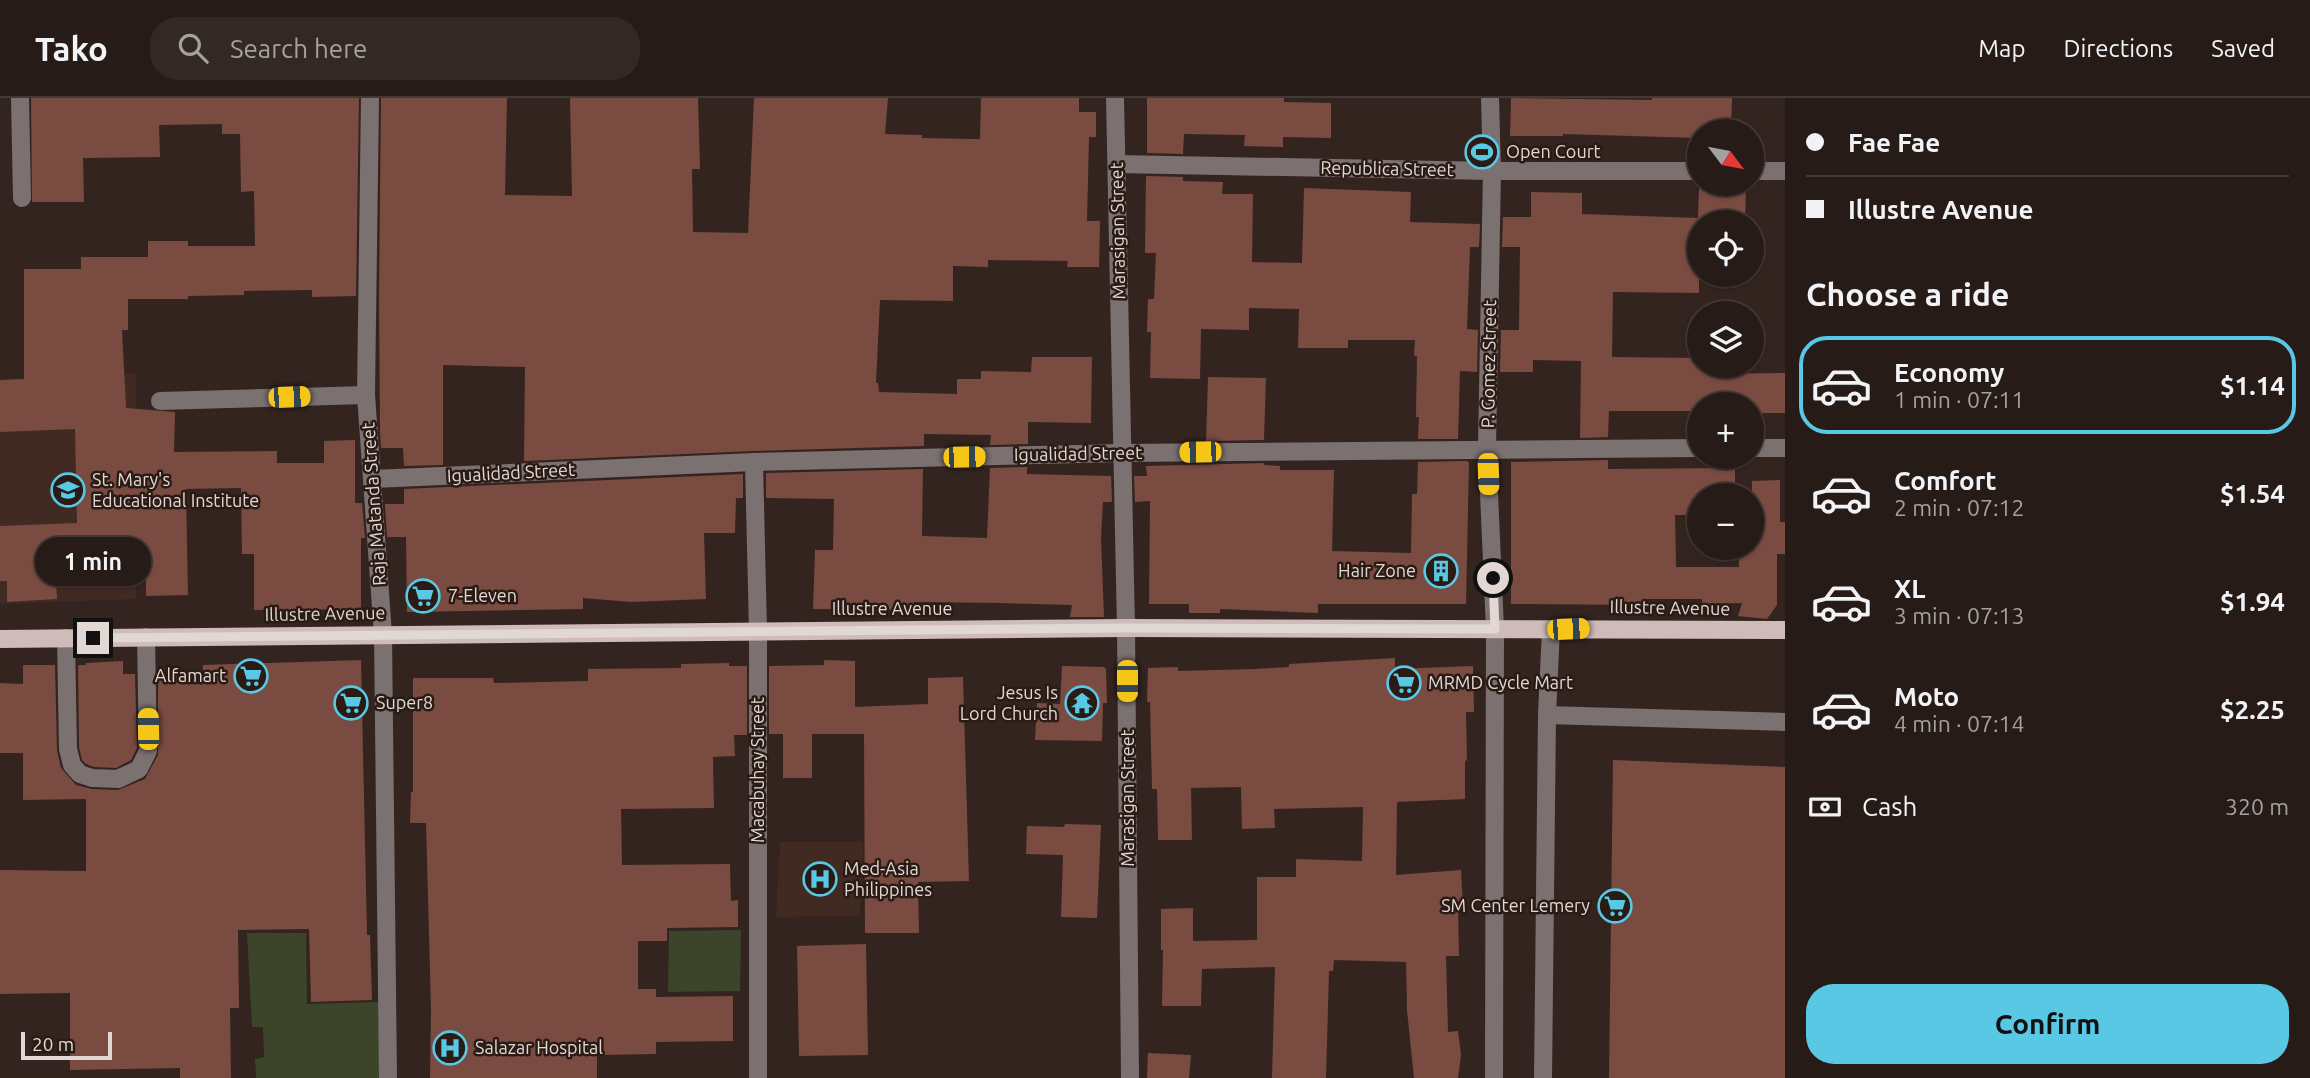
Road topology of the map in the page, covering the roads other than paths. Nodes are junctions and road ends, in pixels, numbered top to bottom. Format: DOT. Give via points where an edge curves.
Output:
graph roads {
  1 [pos="20,98"];
  2 [pos="370,98"];
  3 [pos="1115,98"];
  4 [pos="1490,98"];
  5 [pos="1117,164"];
  6 [pos="1492,171"];
  7 [pos="1687,171"];
  8 [pos="1764,171"];
  9 [pos="1785,171"];
  10 [pos="22,198"];
  11 [pos="366,395"];
  12 [pos="160,401"];
  13 [pos="1487,448"];
  14 [pos="1687,448"];
  15 [pos="1764,448"];
  16 [pos="1785,448"];
  17 [pos="1121,453"];
  18 [pos="754,462"];
  19 [pos="373,479"];
  20 [pos="1126,628"];
  21 [pos="1495,629"];
  22 [pos="1551,629"];
  23 [pos="1785,630"];
  24 [pos="758,631"];
  25 [pos="383,635"];
  26 [pos="146,637"];
  27 [pos="66,638"];
  28 [pos="0,639"];
  29 [pos="1547,715"];
  30 [pos="1785,722"];
  31 [pos="388,1078"];
  32 [pos="758,1078"];
  33 [pos="1130,1078"];
  34 [pos="1494,1078"];
  35 [pos="1544,1078"];
  1 -- 10 [label="street"];
  2 -- 11 [label="street, Raja Matanda Street"];
  3 -- 5 [label="street, Marasigan Street"];
  4 -- 6 [label="street, P. Gomez Street"];
  5 -- 6 [label="street, Republica Street"];
  5 -- 17 [label="street, Marasigan Street"];
  6 -- 7 [label="street, Republica Street"];
  6 -- 13 [label="street, P. Gomez Street"];
  8 -- 9 [label="street"];
  11 -- 12 [label="street"];
  11 -- 19 [label="street, Raja Matanda Street"];
  13 -- 14 [label="street, Igualidad Street"];
  13 -- 17 [label="street, Igualidad Street"];
  13 -- 21 [label="street, P. Gomez Street"];
  15 -- 16 [label="street"];
  17 -- 18 [label="street, Igualidad Street"];
  17 -- 20 [label="street, Marasigan Street"];
  18 -- 19 [label="street, Igualidad Street"];
  18 -- 24 [label="street, Macabuhay Street"];
  19 -- 25 [label="street, Raja Matanda Street"];
  20 -- 21 [label="main road, Illustre Avenue"];
  20 -- 24 [label="main road, Illustre Avenue"];
  20 -- 33 [label="street, Marasigan Street"];
  21 -- 22 [label="main road, Illustre Avenue"];
  21 -- 34 [label="street, P. Gomez Street"];
  22 -- 23 [label="main road, Illustre Avenue"];
  22 -- 29 [label="street"];
  24 -- 25 [label="main road, Illustre Avenue"];
  24 -- 32 [label="street, Macabuhay Street"];
  25 -- 26 [label="main road, Illustre Avenue"];
  25 -- 31 [label="street, Raja Matanda Street"];
  26 -- 27 [label="main road, Illustre Avenue"];
  26 -- 27 [label="street" via="148,751 139,769 118,779 92,778 72,765"];
  27 -- 28 [label="main road, Illustre Avenue"];
  29 -- 30 [label="street"];
  29 -- 35 [label="street"];
}
